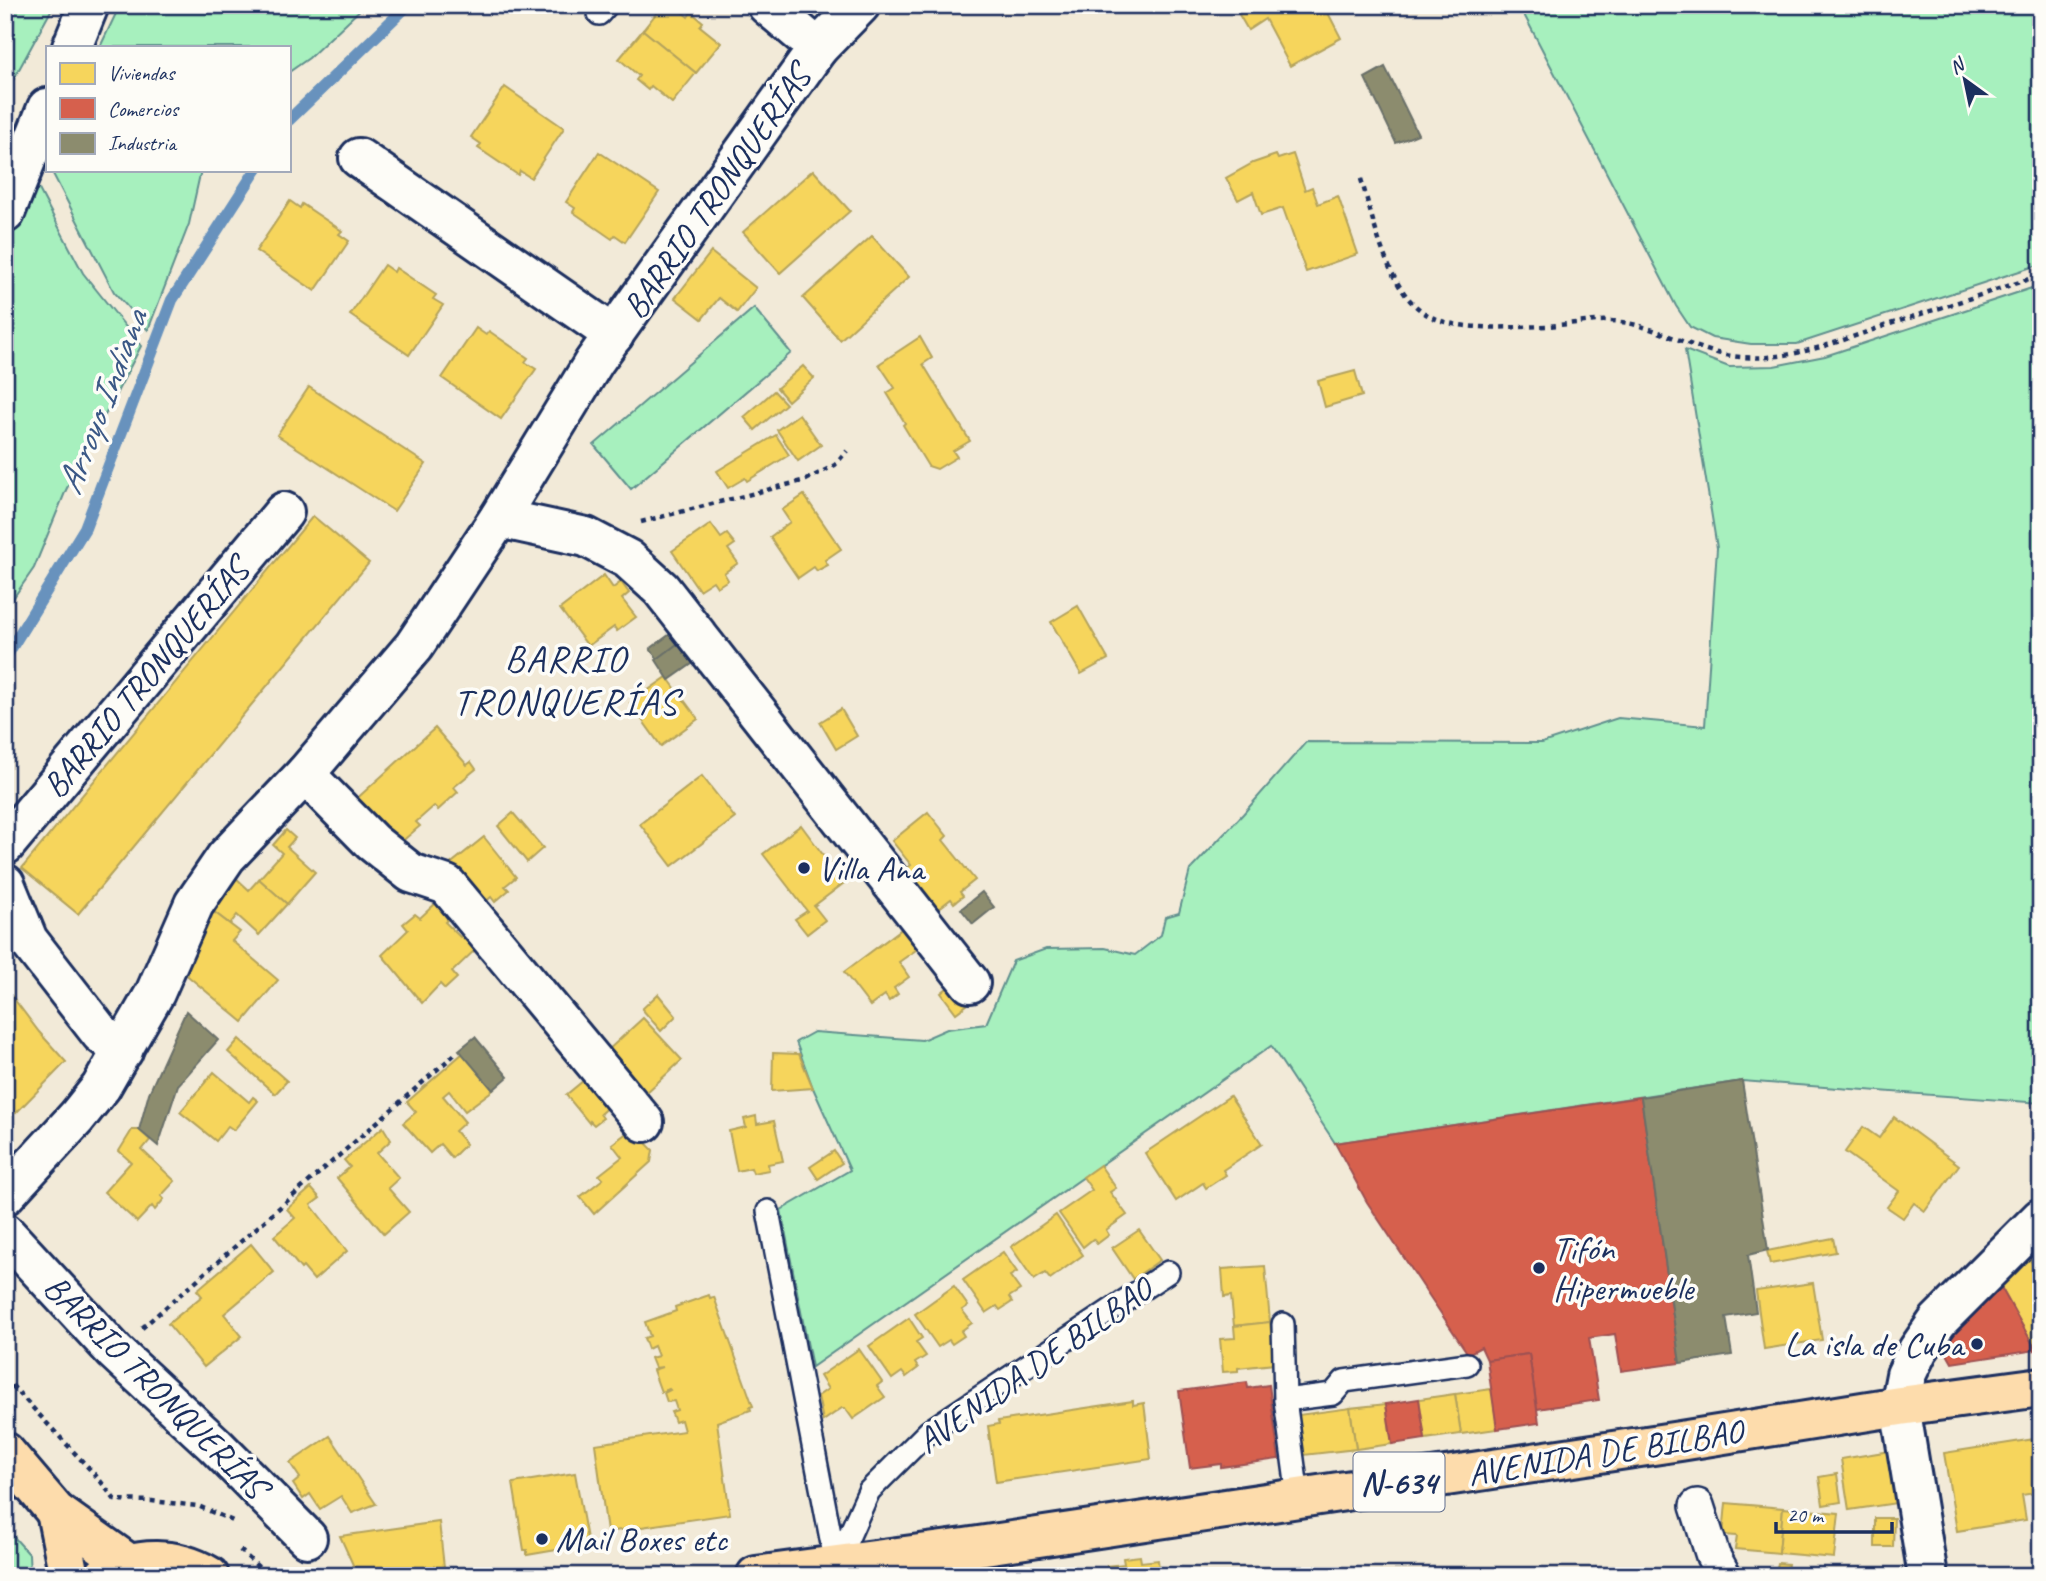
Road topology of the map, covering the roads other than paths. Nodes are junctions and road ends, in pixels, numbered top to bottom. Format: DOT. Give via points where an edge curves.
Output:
graph roads {
  1 [pos="89,5"];
  2 [pos="767,5"];
  3 [pos="860,5"];
  4 [pos="72,46"];
  5 [pos="818,48"];
  6 [pos="46,110"];
  7 [pos="359,158"];
  8 [pos="5,213"];
  9 [pos="614,335"];
  10 [pos="284,512"];
  11 [pos="499,517"];
  12 [pos="305,774"];
  13 [pos="5,845"];
  14 [pos="5,884"];
  15 [pos="970,983"];
  16 [pos="124,1051"];
  17 [pos="644,1122"];
  18 [pos="5,1195"];
  19 [pos="768,1211"];
  20 [pos="2041,1218"];
  21 [pos="5,1233"];
  22 [pos="1168,1272"];
  23 [pos="1283,1324"];
  24 [pos="1467,1364"];
  25 [pos="2041,1387"];
  26 [pos="1285,1399"];
  27 [pos="1900,1406"];
  28 [pos="5,1452"];
  29 [pos="1298,1497"];
  30 [pos="1697,1506"];
  31 [pos="56,1512"];
  32 [pos="307,1538"];
  33 [pos="836,1565"];
  34 [pos="117,1570"];
  35 [pos="69,1576"];
  36 [pos="209,1576"];
  37 [pos="756,1576"];
  38 [pos="1724,1576"];
  39 [pos="1928,1576"];
  1 -- 4 [label="street"];
  2 -- 5 [label="street, BARRIO TRONQUERÍAS"];
  3 -- 5 [label="street, BARRIO TRONQUERÍAS"];
  5 -- 9 [label="street, BARRIO TRONQUERÍAS"];
  6 -- 8 [label="street"];
  7 -- 9 [label="street, BARRIO TRONQUERÍAS"];
  9 -- 11 [label="street, BARRIO TRONQUERÍAS"];
  10 -- 13 [label="street, BARRIO TRONQUERÍAS"];
  11 -- 12 [label="street, BARRIO TRONQUERÍAS" via="415,646"];
  11 -- 15 [label="street" via="586,537 628,559 661,589"];
  12 -- 16 [label="street, BARRIO TRONQUERÍAS" via="226,857 194,904"];
  12 -- 17 [label="street" via="372,842 411,873 447,885"];
  14 -- 16 [label="street" via="28,940 101,1034"];
  16 -- 18 [label="street, BARRIO TRONQUERÍAS" via="77,1117"];
  19 -- 33 [label="lane"];
  20 -- 27 [label="street" via="1938,1321 1906,1375"];
  21 -- 32 [label="street, BARRIO TRONQUERÍAS" via="116,1352"];
  22 -- 33 [label="lane, AVENIDA DE BILBAO" via="929,1431 869,1491"];
  23 -- 26 [label="lane"];
  24 -- 26 [label="lane" via="1344,1381 1333,1394"];
  25 -- 27 [label="main road, AVENIDA DE BILBAO / N-634"];
  26 -- 29 [label="lane"];
  27 -- 29 [label="main road, AVENIDA DE BILBAO / N-634"];
  27 -- 39 [label="street"];
  28 -- 31 [label="main road"];
  29 -- 33 [label="main road, AVENIDA DE BILBAO / N-634"];
  30 -- 38 [label="street"];
  31 -- 34 [label="main road"];
  31 -- 35 [label="main road"];
  33 -- 37 [label="main road, AVENIDA DE BILBAO / N-634"];
  34 -- 36 [label="main road" via="161,1560 194,1566"];
}
